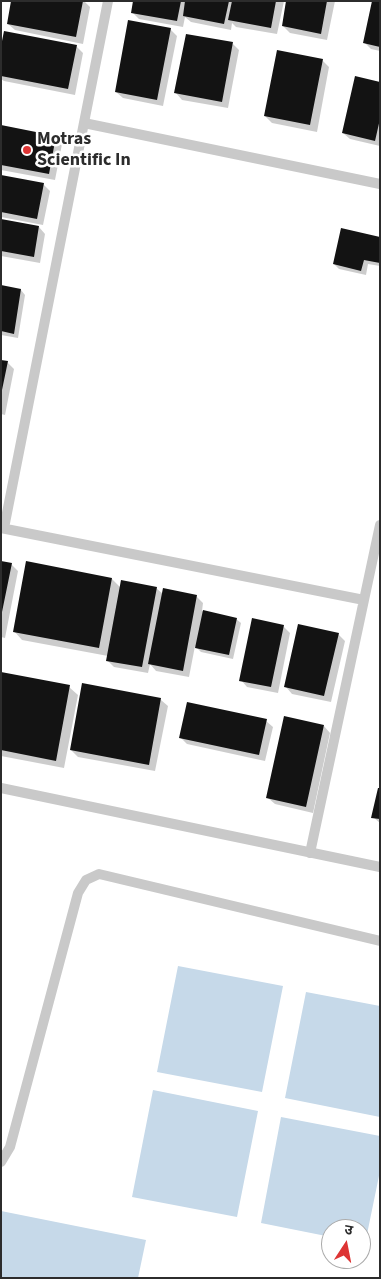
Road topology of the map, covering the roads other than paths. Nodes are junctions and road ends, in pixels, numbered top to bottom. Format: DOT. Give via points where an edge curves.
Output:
graph roads {
  1 [pos="108,1"];
  2 [pos="84,123"];
  3 [pos="380,184"];
  4 [pos="380,525"];
  5 [pos="3,528"];
  6 [pos="364,600"];
  7 [pos="1,788"];
  8 [pos="310,853"];
  9 [pos="380,867"];
  10 [pos="380,941"];
  11 [pos="1,1162"];
  1 -- 2 [label="lane"];
  2 -- 3 [label="lane"];
  2 -- 5 [label="lane"];
  4 -- 6 [label="lane"];
  5 -- 6 [label="lane"];
  6 -- 8 [label="lane"];
  7 -- 8 [label="lane"];
  8 -- 9 [label="lane"];
  10 -- 11 [label="lane" via="99,874 86,880 78,893 10,1147"];
}
